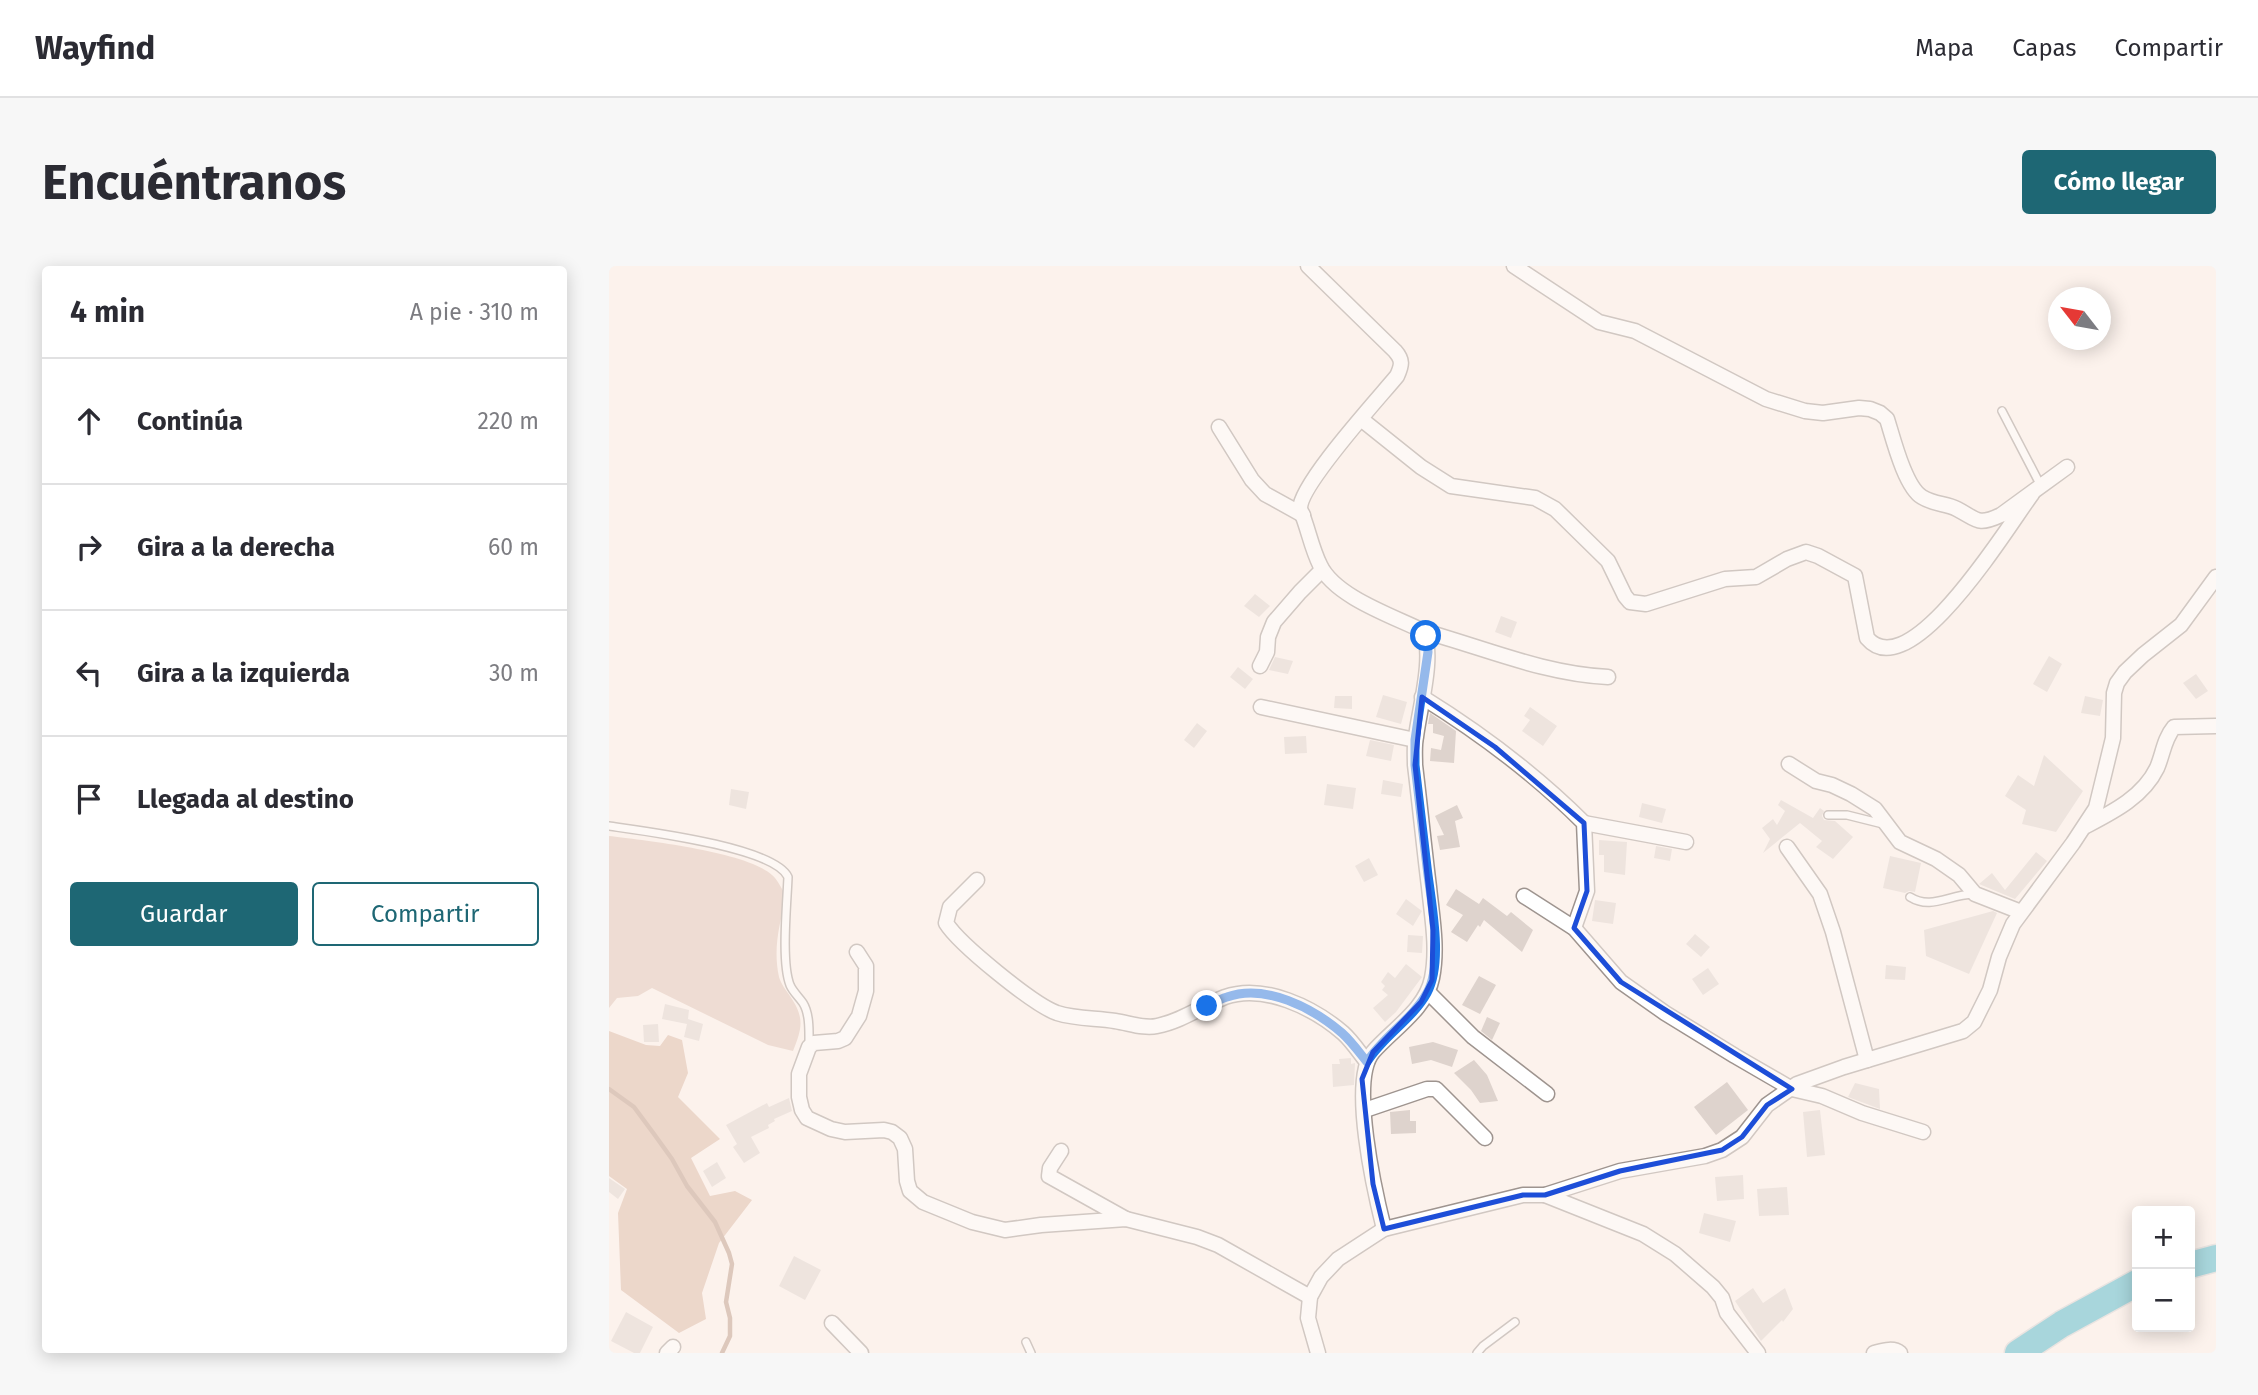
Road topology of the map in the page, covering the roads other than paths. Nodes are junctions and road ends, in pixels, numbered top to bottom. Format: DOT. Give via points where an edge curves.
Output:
graph roads {
  1 [pos="1308,266"];
  2 [pos="1514,266"];
  3 [pos="2002,411"];
  4 [pos="1361,419"];
  5 [pos="1219,427"];
  6 [pos="2067,467"];
  7 [pos="2036,490"];
  8 [pos="1303,515"];
  9 [pos="1322,570"];
  10 [pos="2216,577"];
  11 [pos="1423,631"];
  12 [pos="1260,666"];
  13 [pos="1608,677"];
  14 [pos="1422,697"];
  15 [pos="1261,707"];
  16 [pos="2216,726"];
  17 [pos="1415,740"];
  18 [pos="1789,764"];
  19 [pos="1828,815"];
  20 [pos="1584,823"];
  21 [pos="1886,824"];
  22 [pos="609,826"];
  23 [pos="2085,827"];
  24 [pos="1686,842"];
  25 [pos="1787,847"];
  26 [pos="977,880"];
  27 [pos="1975,894"];
  28 [pos="1524,896"];
  29 [pos="1910,897"];
  30 [pos="2021,912"];
  31 [pos="1574,928"];
  32 [pos="857,953"];
  33 [pos="1427,992"];
  34 [pos="809,1047"];
  35 [pos="1867,1060"];
  36 [pos="1367,1062"];
  37 [pos="1792,1089"];
  38 [pos="1547,1094"];
  39 [pos="1365,1110"];
  40 [pos="1923,1132"];
  41 [pos="1485,1138"];
  42 [pos="1061,1151"];
  43 [pos="1545,1195"];
  44 [pos="1126,1219"];
  45 [pos="1384,1229"];
  46 [pos="2216,1258"];
  47 [pos="2195,1264"];
  48 [pos="2132,1286"];
  49 [pos="1310,1297"];
  50 [pos="1515,1322"];
  51 [pos="832,1323"];
  52 [pos="1026,1342"];
  53 [pos="861,1353"];
  54 [pos="1031,1353"];
  55 [pos="1318,1353"];
  56 [pos="1477,1353"];
  57 [pos="1758,1353"];
  58 [pos="1874,1353"];
  59 [pos="1900,1353"];
  60 [pos="2018,1353"];
  1 -- 4 [label="street" via="1401,358 1397,376"];
  2 -- 7 [label="street" via="1599,323 1635,331 1766,399 1805,411 1859,408 1880,413 1887,419 1915,493 1931,502 1950,505 1970,518 1989,520"];
  3 -- 7 [label="lane"];
  4 -- 7 [label="street" via="1451,486 1535,498 1555,509 1608,561 1630,602 1646,604 1725,579 1756,577 1806,552 1855,576 1867,638 1881,648 1899,647 1922,633 1962,591"];
  4 -- 8 [label="street" via="1306,491 1300,502"];
  5 -- 8 [label="street" via="1265,494"];
  6 -- 7 [label="street"];
  8 -- 9 [label="street"];
  9 -- 11 [label="street" via="1344,590"];
  9 -- 12 [label="street" via="1274,622"];
  10 -- 23 [label="street" via="2181,625 2117,683 2104,779"];
  11 -- 13 [label="street" via="1540,667"];
  11 -- 14 [label="street" via="1428,652"];
  14 -- 17 [label="street"];
  14 -- 20 [label="street" via="1495,747"];
  15 -- 17 [label="street"];
  16 -- 23 [label="street" via="2174,727 2152,778 2115,811"];
  17 -- 33 [label="street" via="1434,940 1435,961"];
  18 -- 21 [label="street" via="1816,781 1851,794"];
  19 -- 21 [label="lane"];
  20 -- 24 [label="street"];
  20 -- 31 [label="street" via="1587,891"];
  21 -- 27 [label="street" via="1900,842 1959,875"];
  22 -- 34 [label="lane" via="755,855 785,871 788,972 790,986 805,1005"];
  23 -- 30 [label="street"];
  25 -- 35 [label="street" via="1820,894"];
  26 -- 36 [label="street" via="950,907 946,923 985,963 1055,1012 1155,1027 1226,997 1269,994 1313,1012 1343,1034"];
  27 -- 29 [label="lane" via="1925,904"];
  27 -- 30 [label="street"];
  28 -- 31 [label="street"];
  30 -- 35 [label="street" via="2005,938 1990,990 1974,1022 1962,1031"];
  31 -- 37 [label="street" via="1621,982"];
  32 -- 34 [label="street" via="866,966 859,1016 845,1038"];
  33 -- 36 [label="street"];
  33 -- 38 [label="street" via="1472,1037"];
  34 -- 44 [label="street" via="799,1074 799,1097 807,1118 845,1132 892,1132 905,1149 910,1191 923,1202 1005,1230"];
  35 -- 37 [label="street"];
  36 -- 39 [label="street" via="1362,1079"];
  37 -- 40 [label="street"];
  37 -- 43 [label="street" via="1766,1105 1742,1137 1722,1150 1620,1171"];
  39 -- 41 [label="street" via="1436,1089"];
  39 -- 45 [label="street" via="1373,1184"];
  42 -- 44 [label="street" via="1049,1176"];
  43 -- 45 [label="street" via="1523,1195"];
  43 -- 57 [label="street" via="1643,1234 1675,1254 1713,1287"];
  44 -- 49 [label="street" via="1218,1245"];
  45 -- 49 [label="street" via="1338,1259"];
  46 -- 47 [label="highway"];
  48 -- 60 [label="highway"];
  49 -- 55 [label="street" via="1308,1318"];
  50 -- 56 [label="lane"];
  51 -- 53 [label="street"];
  52 -- 54 [label="lane"];
  58 -- 59 [label="street"];
}
